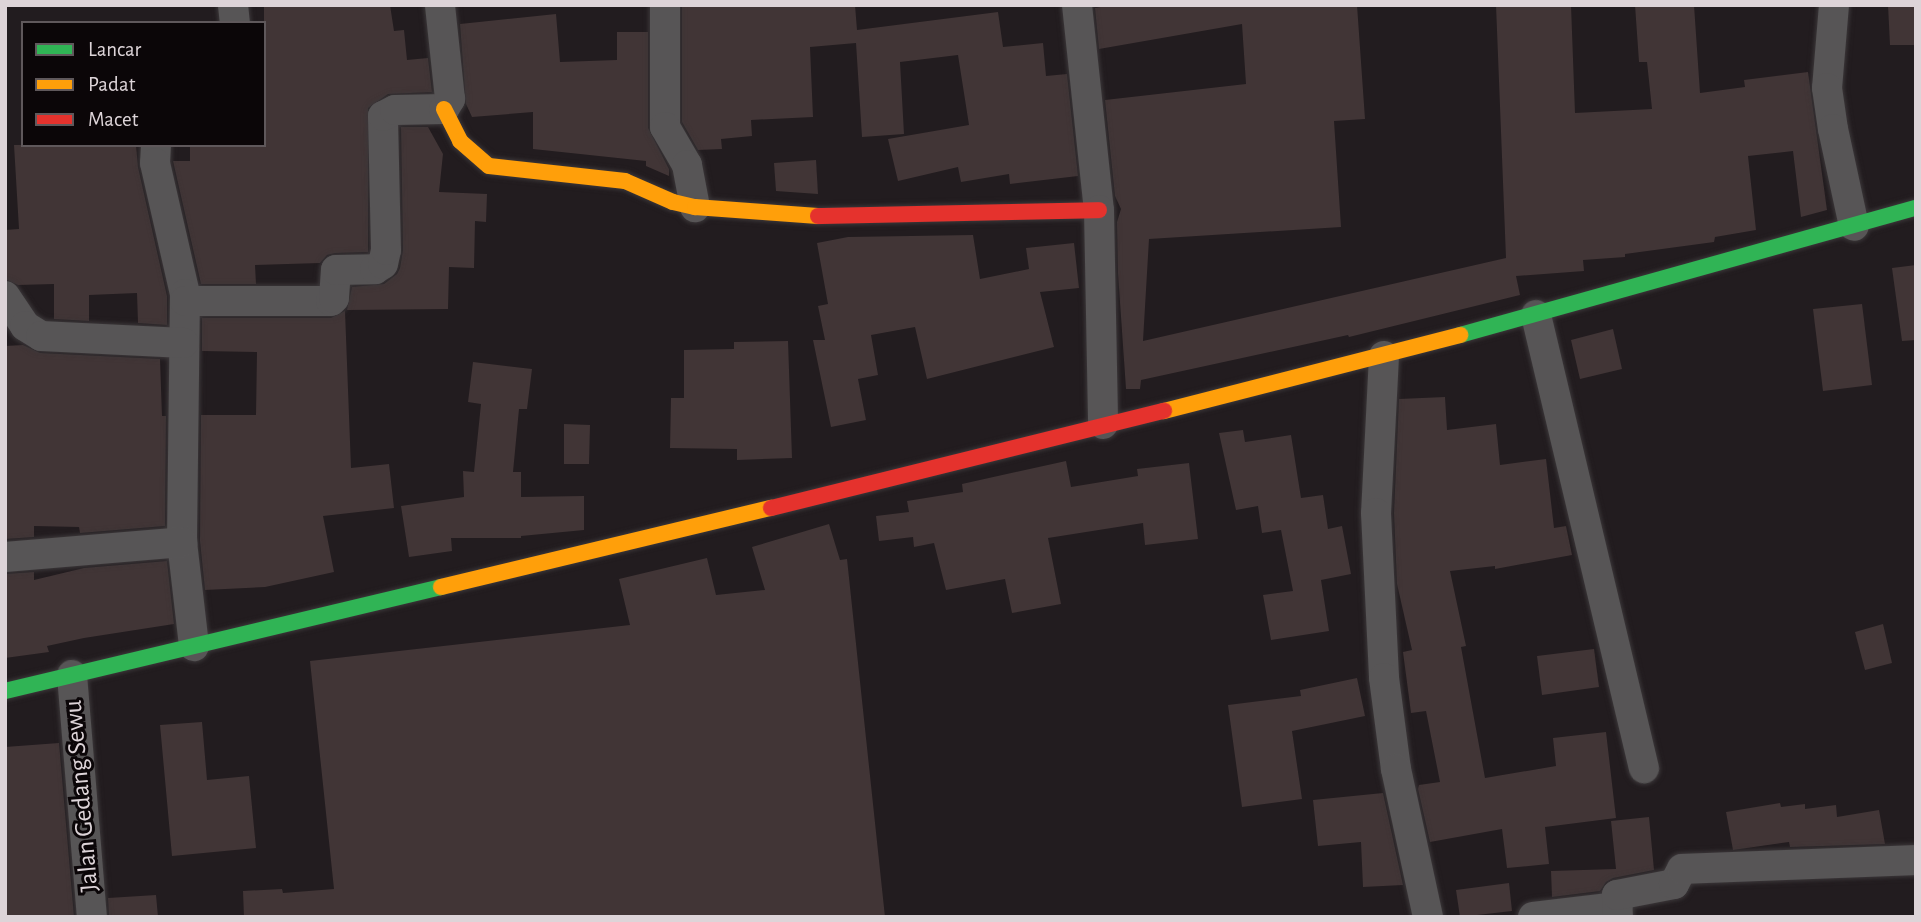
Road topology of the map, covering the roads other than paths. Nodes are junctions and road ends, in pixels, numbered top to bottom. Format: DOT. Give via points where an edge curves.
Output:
graph roads {
  1 [pos="440,5"];
  2 [pos="666,5"];
  3 [pos="1077,5"];
  4 [pos="1834,5"];
  5 [pos="444,109"];
  6 [pos="156,147"];
  7 [pos="695,207"];
  8 [pos="1916,208"];
  9 [pos="1099,210"];
  10 [pos="1854,226"];
  11 [pos="5,296"];
  12 [pos="185,301"];
  13 [pos="1536,315"];
  14 [pos="184,343"];
  15 [pos="1384,356"];
  16 [pos="1103,424"];
  17 [pos="182,542"];
  18 [pos="5,557"];
  19 [pos="194,646"];
  20 [pos="72,675"];
  21 [pos="5,691"];
  22 [pos="1644,768"];
  23 [pos="1916,860"];
  24 [pos="1618,912"];
  25 [pos="92,917"];
  26 [pos="1428,917"];
  27 [pos="1533,917"];
  1 -- 5 [label="street" via="450,99"];
  2 -- 7 [label="street" via="666,127 687,166"];
  3 -- 9 [label="street"];
  4 -- 10 [label="street" via="1827,88"];
  5 -- 7 [label="main road" via="460,141 489,166 625,181"];
  5 -- 12 [label="street" via="395,110 383,116 383,264 375,269 336,270 331,301"];
  6 -- 12 [label="street" via="155,163"];
  7 -- 9 [label="main road" via="814,216"];
  8 -- 10 [label="main road"];
  9 -- 16 [label="street"];
  10 -- 13 [label="main road"];
  11 -- 14 [label="street" via="25,326 41,336"];
  12 -- 14 [label="street"];
  13 -- 15 [label="main road"];
  13 -- 22 [label="street"];
  14 -- 17 [label="street"];
  15 -- 16 [label="main road"];
  15 -- 26 [label="street" via="1376,513 1384,678 1396,769"];
  16 -- 19 [label="main road"];
  17 -- 18 [label="street"];
  17 -- 19 [label="street"];
  19 -- 20 [label="main road"];
  20 -- 21 [label="main road"];
  20 -- 25 [label="street, Jalan Gedang Sewu"];
  23 -- 24 [label="street" via="1682,869 1674,884 1620,894 1616,898"];
  24 -- 27 [label="street"];
}
